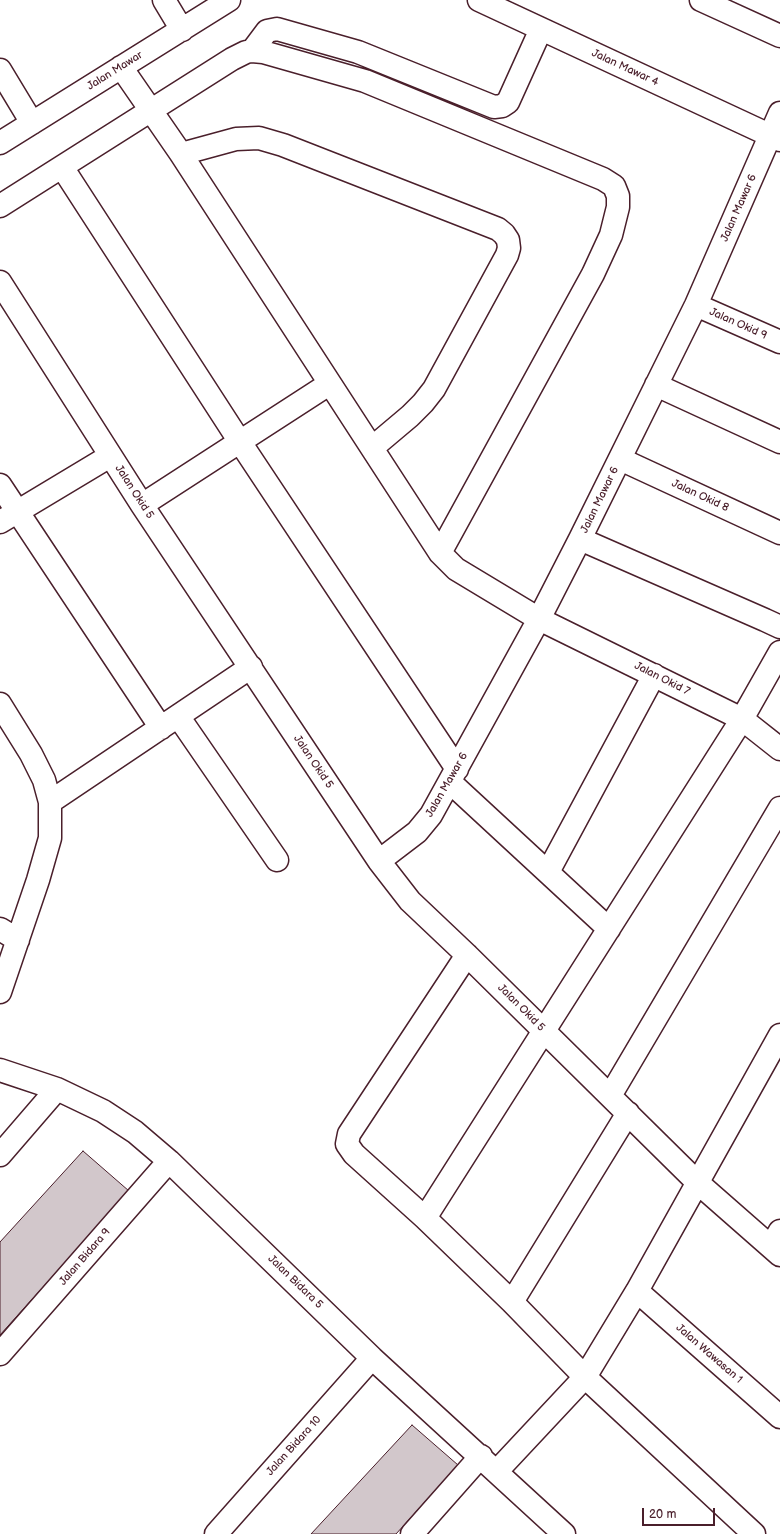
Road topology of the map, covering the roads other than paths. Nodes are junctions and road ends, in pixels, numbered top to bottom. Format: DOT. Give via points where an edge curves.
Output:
graph roads {
  1 [pos="164,0"];
  2 [pos="229,0"];
  3 [pos="479,0"];
  4 [pos="701,0"];
  5 [pos="541,29"];
  6 [pos="182,30"];
  7 [pos="780,36"];
  8 [pos="252,51"];
  9 [pos="121,67"];
  10 [pos="0,70"];
  11 [pos="152,110"];
  12 [pos="780,113"];
  13 [pos="32,123"];
  14 [pos="775,138"];
  15 [pos="0,143"];
  16 [pos="181,154"];
  17 [pos="62,167"];
  18 [pos="0,206"];
  19 [pos="0,282"];
  20 [pos="696,305"];
  21 [pos="780,342"];
  22 [pos="329,384"];
  23 [pos="656,385"];
  24 [pos="240,442"];
  25 [pos="780,442"];
  26 [pos="372,448"];
  27 [pos="110,456"];
  28 [pos="620,459"];
  29 [pos="0,485"];
  30 [pos="142,504"];
  31 [pos="9,517"];
  32 [pos="780,533"];
  33 [pos="580,539"];
  34 [pos="440,553"];
  35 [pos="539,619"];
  36 [pos="780,628"];
  37 [pos="780,652"];
  38 [pos="251,667"];
  39 [pos="654,675"];
  40 [pos="0,704"];
  41 [pos="742,719"];
  42 [pos="170,722"];
  43 [pos="780,750"];
  44 [pos="454,776"];
  45 [pos="50,802"];
  46 [pos="780,808"];
  47 [pos="277,860"];
  48 [pos="379,861"];
  49 [pos="548,872"];
  50 [pos="609,929"];
  51 [pos="9,935"];
  52 [pos="468,955"];
  53 [pos="0,992"];
  54 [pos="544,1031"];
  55 [pos="780,1036"];
  56 [pos="0,1070"];
  57 [pos="57,1090"];
  58 [pos="610,1096"];
  59 [pos="628,1113"];
  60 [pos="0,1155"];
  61 [pos="169,1161"];
  62 [pos="698,1183"];
  63 [pos="425,1218"];
  64 [pos="777,1245"];
  65 [pos="637,1291"];
  66 [pos="512,1302"];
  67 [pos="0,1354"];
  68 [pos="372,1358"];
  69 [pos="585,1377"];
  70 [pos="780,1417"];
  71 [pos="481,1456"];
  72 [pos="497,1471"];
  73 [pos="216,1534"];
  74 [pos="412,1534"];
  75 [pos="564,1534"];
  76 [pos="754,1534"];
  1 -- 6 [label="street"];
  2 -- 6 [label="street, Jalan Mawar"];
  3 -- 5 [label="street, Jalan Mawar 4"];
  4 -- 7 [label="street"];
  5 -- 8 [label="street" via="508,102 494,107 358,52 277,29 267,31"];
  5 -- 14 [label="street, Jalan Mawar 4"];
  6 -- 9 [label="street, Jalan Mawar"];
  8 -- 11 [label="street" via="232,59"];
  8 -- 34 [label="street" via="365,81 603,179 614,186 618,196 618,207 610,235 593,274"];
  9 -- 11 [label="street, Jalan Okid 7"];
  9 -- 13 [label="street, Jalan Mawar"];
  10 -- 13 [label="street"];
  11 -- 16 [label="street, Jalan Okid 7"];
  11 -- 17 [label="street"];
  12 -- 14 [label="street, Jalan Mawar 6"];
  13 -- 15 [label="street, Jalan Mawar"];
  14 -- 20 [label="street, Jalan Mawar 6"];
  16 -- 22 [label="street, Jalan Okid 7"];
  16 -- 26 [label="street" via="236,139 259,138 498,229 508,240 509,248 506,255 434,389 410,416"];
  17 -- 18 [label="street"];
  17 -- 24 [label="street"];
  19 -- 27 [label="street, Jalan Okid 5"];
  20 -- 21 [label="street, Jalan Okid 9"];
  20 -- 23 [label="street, Jalan Mawar 6"];
  22 -- 24 [label="street"];
  22 -- 26 [label="street, Jalan Okid 7"];
  23 -- 25 [label="street"];
  23 -- 28 [label="street, Jalan Mawar 6"];
  24 -- 30 [label="street"];
  24 -- 44 [label="street"];
  26 -- 34 [label="street, Jalan Okid 7"];
  27 -- 30 [label="street, Jalan Okid 5"];
  27 -- 31 [label="street"];
  28 -- 32 [label="street, Jalan Okid 8"];
  28 -- 33 [label="street, Jalan Mawar 6"];
  29 -- 31 [label="street"];
  30 -- 38 [label="street, Jalan Okid 5"];
  31 -- 42 [label="street"];
  33 -- 35 [label="street, Jalan Mawar 6"];
  33 -- 36 [label="street"];
  34 -- 35 [label="street, Jalan Okid 7" via="456,569"];
  35 -- 39 [label="street, Jalan Okid 7"];
  35 -- 44 [label="street, Jalan Mawar 6"];
  37 -- 41 [label="street"];
  38 -- 42 [label="street"];
  38 -- 48 [label="street, Jalan Okid 5"];
  39 -- 41 [label="street, Jalan Okid 7"];
  39 -- 49 [label="street"];
  40 -- 45 [label="street" via="31,754 44,780"];
  41 -- 43 [label="street, Jalan Okid 7"];
  41 -- 50 [label="street"];
  42 -- 45 [label="street"];
  42 -- 47 [label="street"];
  44 -- 48 [label="street, Jalan Mawar 6" via="417,832"];
  44 -- 49 [label="street"];
  45 -- 51 [label="street" via="50,838 38,880"];
  46 -- 58 [label="street"];
  48 -- 52 [label="street, Jalan Okid 5" via="410,901"];
  49 -- 50 [label="street"];
  50 -- 54 [label="street"];
  51 -- 53 [label="street"];
  52 -- 54 [label="street, Jalan Okid 5"];
  52 -- 63 [label="street" via="349,1134 347,1144 354,1154"];
  54 -- 58 [label="street, Jalan Okid 5"];
  54 -- 63 [label="street"];
  55 -- 62 [label="street"];
  56 -- 57 [label="street, Jalan Bidara 5"];
  57 -- 60 [label="street"];
  57 -- 61 [label="street, Jalan Bidara 5" via="103,1111 135,1132"];
  58 -- 59 [label="street, Jalan Okid 5"];
  59 -- 62 [label="street, Jalan Okid 5"];
  59 -- 66 [label="street"];
  61 -- 67 [label="street, Jalan Bidara 9"];
  61 -- 68 [label="street, Jalan Bidara 5"];
  62 -- 64 [label="street, Jalan Okid 5"];
  62 -- 65 [label="street"];
  63 -- 66 [label="street"];
  65 -- 69 [label="street"];
  65 -- 70 [label="street, Jalan Wawasan 1"];
  66 -- 69 [label="street"];
  68 -- 71 [label="street, Jalan Bidara 5"];
  68 -- 73 [label="street, Jalan Bidara 10"];
  69 -- 72 [label="street"];
  69 -- 76 [label="street"];
  71 -- 72 [label="street, Jalan Bidara 5"];
  71 -- 74 [label="street"];
  72 -- 75 [label="street, Jalan Bidara 5"];
}
